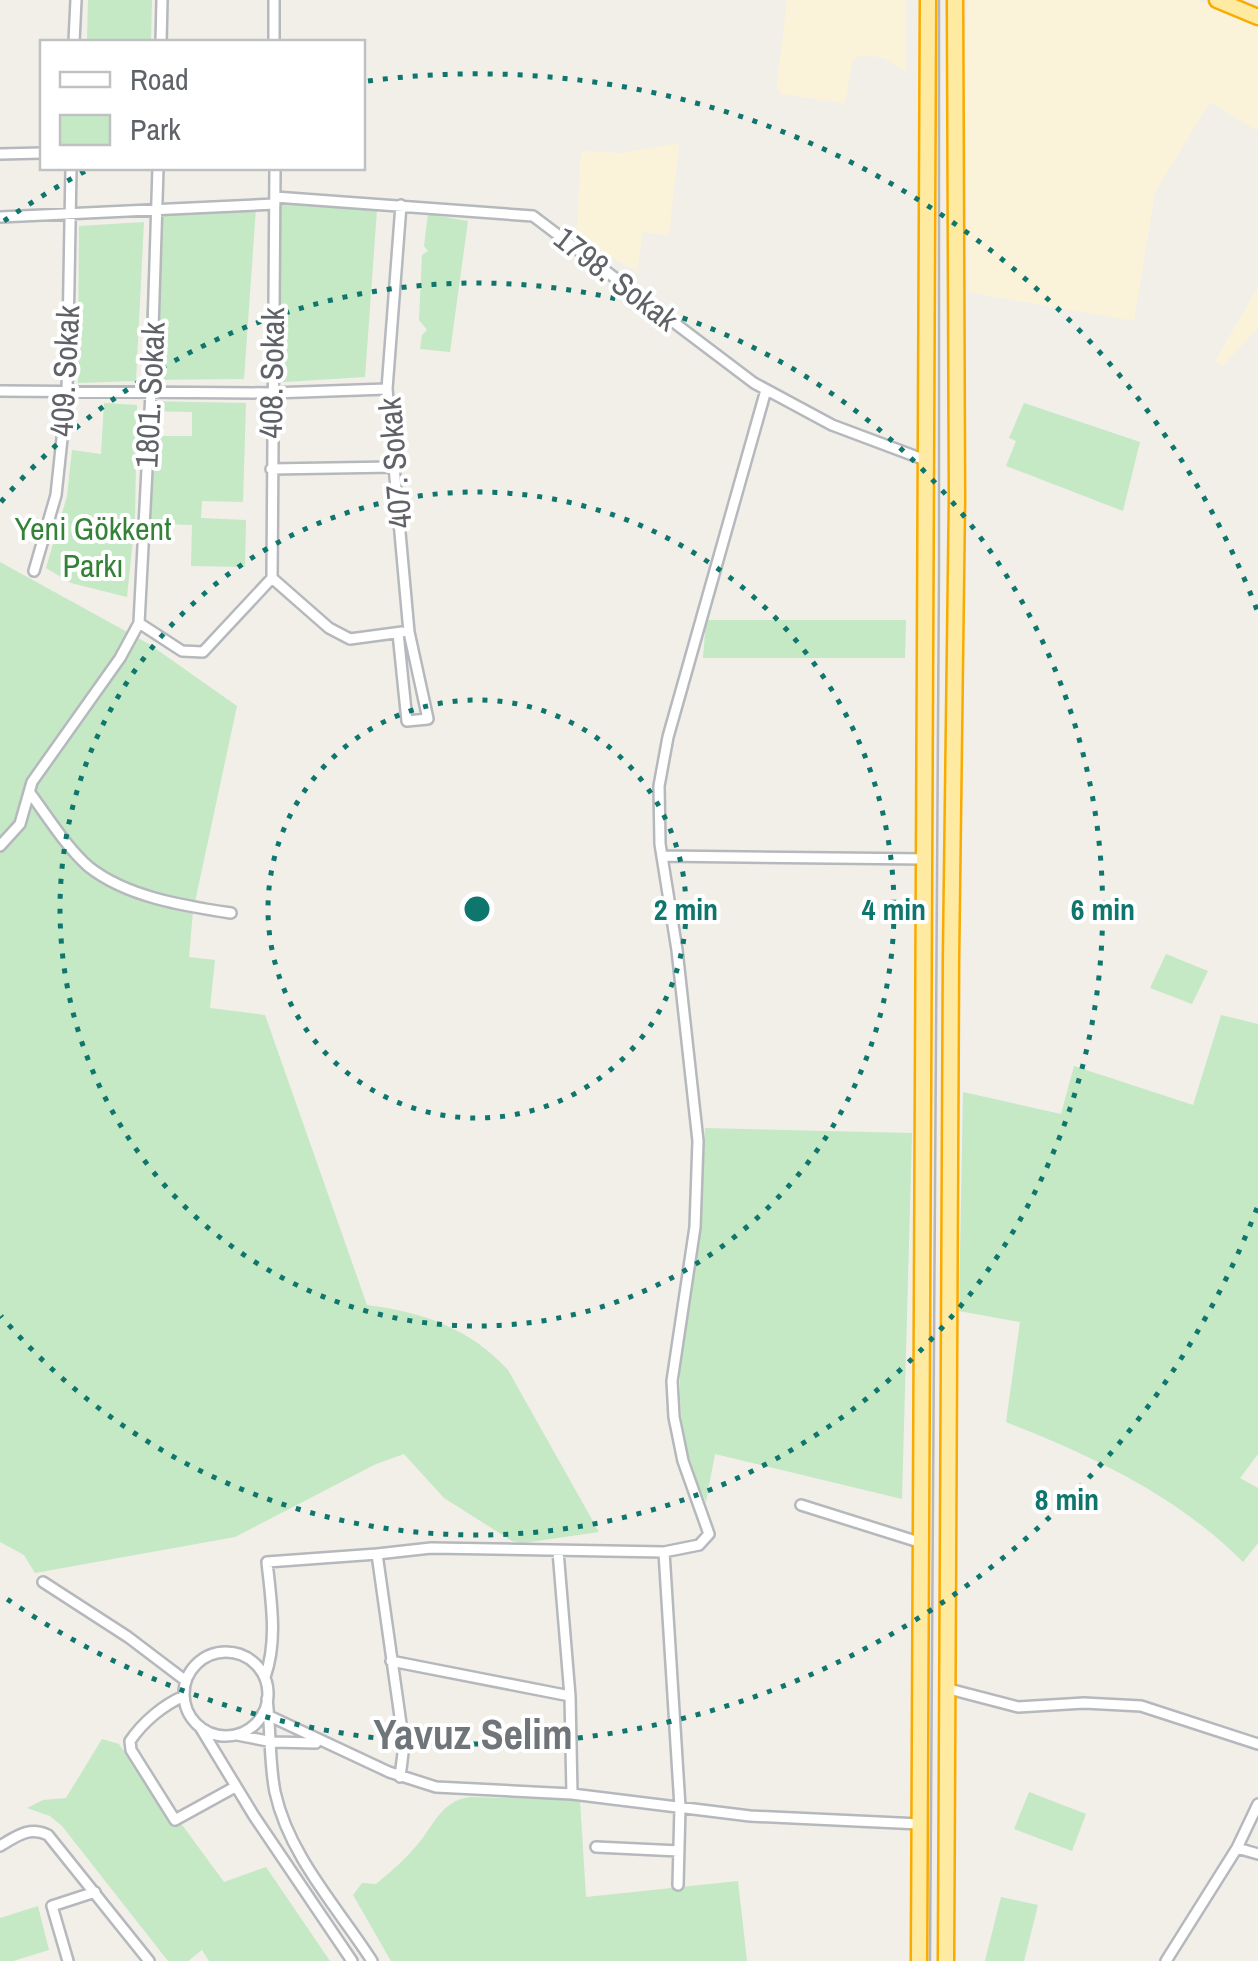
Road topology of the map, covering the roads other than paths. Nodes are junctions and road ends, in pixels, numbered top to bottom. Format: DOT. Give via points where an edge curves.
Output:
graph roads {
  1 [pos="76,0"];
  2 [pos="162,0"];
  3 [pos="274,0"];
  4 [pos="958,0"];
  5 [pos="1217,0"];
  6 [pos="1236,0"];
  7 [pos="928,4"];
  8 [pos="1258,15"];
  9 [pos="74,40"];
  10 [pos="161,40"];
  11 [pos="274,40"];
  12 [pos="40,153"];
  13 [pos="0,154"];
  14 [pos="71,170"];
  15 [pos="158,170"];
  16 [pos="274,170"];
  17 [pos="274,200"];
  18 [pos="400,205"];
  19 [pos="157,210"];
  20 [pos="70,216"];
  21 [pos="0,217"];
  22 [pos="388,388"];
  23 [pos="766,390"];
  24 [pos="0,391"];
  25 [pos="67,392"];
  26 [pos="151,392"];
  27 [pos="272,393"];
  28 [pos="928,461"];
  29 [pos="394,467"];
  30 [pos="271,469"];
  31 [pos="34,571"];
  32 [pos="272,578"];
  33 [pos="138,622"];
  34 [pos="403,632"];
  35 [pos="30,793"];
  36 [pos="0,846"];
  37 [pos="662,856"];
  38 [pos="925,859"];
  39 [pos="230,913"];
  40 [pos="801,1505"];
  41 [pos="922,1542"];
  42 [pos="558,1551"];
  43 [pos="664,1552"];
  44 [pos="376,1554"];
  45 [pos="44,1582"];
  46 [pos="390,1660"];
  47 [pos="264,1678"];
  48 [pos="186,1681"];
  49 [pos="950,1689"];
  50 [pos="184,1696"];
  51 [pos="570,1696"];
  52 [pos="266,1714"];
  53 [pos="200,1727"];
  54 [pos="235,1734"];
  55 [pos="273,1742"];
  56 [pos="322,1743"];
  57 [pos="1258,1744"];
  58 [pos="400,1777"];
  59 [pos="235,1786"];
  60 [pos="572,1794"];
  61 [pos="1258,1804"];
  62 [pos="680,1807"];
  63 [pos="920,1824"];
  64 [pos="0,1846"];
  65 [pos="596,1847"];
  66 [pos="1237,1848"];
  67 [pos="679,1851"];
  68 [pos="1258,1854"];
  69 [pos="678,1885"];
  70 [pos="94,1892"];
  71 [pos="68,1961"];
  72 [pos="149,1961"];
  73 [pos="352,1961"];
  74 [pos="372,1961"];
  75 [pos="918,1961"];
  76 [pos="946,1961"];
  77 [pos="1166,1961"];
  1 -- 9 [label="street"];
  2 -- 10 [label="street"];
  3 -- 11 [label="street"];
  4 -- 49 [label="highway"];
  5 -- 8 [label="highway"];
  6 -- 8 [label="highway"];
  7 -- 28 [label="highway"];
  12 -- 13 [label="street"];
  14 -- 20 [label="street, 409. Sokak"];
  15 -- 19 [label="street, 1801. Sokak"];
  16 -- 17 [label="street, 408. Sokak"];
  17 -- 18 [label="street, 1798. Sokak"];
  17 -- 19 [label="street, 1798. Sokak"];
  17 -- 27 [label="street, 408. Sokak"];
  18 -- 22 [label="street, 407. Sokak"];
  18 -- 23 [label="street, 1798. Sokak" via="538,218"];
  19 -- 20 [label="street, 1798. Sokak"];
  19 -- 26 [label="street, 1801. Sokak"];
  20 -- 21 [label="street, 1798. Sokak"];
  20 -- 25 [label="street, 409. Sokak"];
  22 -- 27 [label="street"];
  22 -- 29 [label="street, 407. Sokak"];
  23 -- 28 [label="street, 1798. Sokak" via="832,425"];
  23 -- 37 [label="street" via="664,754"];
  24 -- 25 [label="street"];
  25 -- 26 [label="street"];
  25 -- 31 [label="street, 409. Sokak" via="56,496"];
  26 -- 27 [label="street"];
  26 -- 33 [label="street, 1801. Sokak"];
  27 -- 30 [label="street, 408. Sokak"];
  28 -- 38 [label="highway"];
  29 -- 30 [label="street"];
  29 -- 34 [label="street, 407. Sokak"];
  30 -- 32 [label="street, 408. Sokak"];
  32 -- 33 [label="street" via="204,652 182,652"];
  32 -- 34 [label="street" via="350,638"];
  33 -- 35 [label="street"];
  34 -- 34 [label="street, 407. Sokak" via="428,719 407,721"];
  35 -- 36 [label="street" via="20,824"];
  35 -- 39 [label="street" via="99,874 162,899"];
  37 -- 38 [label="street"];
  37 -- 43 [label="street" via="698,1140 695,1227 672,1397 683,1461 709,1530 702,1544"];
  38 -- 41 [label="highway"];
  40 -- 41 [label="street"];
  41 -- 63 [label="highway"];
  42 -- 43 [label="street"];
  42 -- 44 [label="street" via="431,1548"];
  42 -- 51 [label="street"];
  43 -- 62 [label="street"];
  44 -- 46 [label="street"];
  44 -- 47 [label="street" via="267,1562 272,1614"];
  45 -- 48 [label="street"];
  46 -- 51 [label="street"];
  46 -- 58 [label="street" via="404,1744"];
  47 -- 48 [label="street" via="251,1660 224,1652 203,1658"];
  47 -- 52 [label="street"];
  48 -- 50 [label="street"];
  49 -- 57 [label="street" via="1018,1707 1141,1706"];
  49 -- 76 [label="highway"];
  50 -- 53 [label="street"];
  50 -- 59 [label="street" via="139,1729 131,1750 175,1820"];
  51 -- 60 [label="street"];
  52 -- 54 [label="street"];
  52 -- 55 [label="street"];
  52 -- 56 [label="street"];
  53 -- 54 [label="street"];
  53 -- 59 [label="street"];
  54 -- 55 [label="street"];
  55 -- 56 [label="street"];
  55 -- 74 [label="street" via="273,1778 288,1828"];
  56 -- 58 [label="street"];
  58 -- 60 [label="street" via="460,1790"];
  59 -- 73 [label="street"];
  60 -- 62 [label="street"];
  61 -- 66 [label="street"];
  62 -- 63 [label="street"];
  62 -- 67 [label="street"];
  63 -- 75 [label="highway"];
  64 -- 70 [label="street" via="24,1831 44,1832"];
  65 -- 67 [label="street"];
  66 -- 68 [label="street"];
  66 -- 77 [label="street"];
  67 -- 69 [label="street"];
  70 -- 71 [label="street" via="52,1906"];
  70 -- 72 [label="street"];
}
